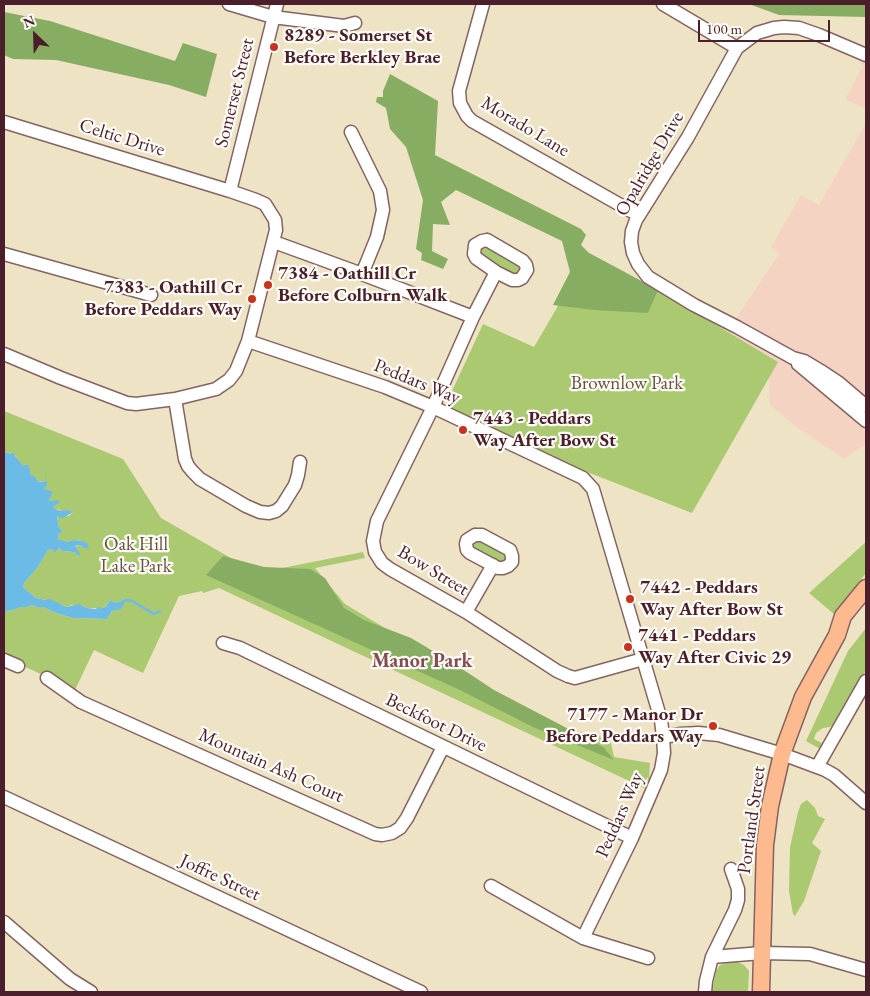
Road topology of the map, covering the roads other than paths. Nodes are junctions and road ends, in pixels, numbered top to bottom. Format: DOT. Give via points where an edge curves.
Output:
graph roads {
  1 [pos="229,4"];
  2 [pos="277,4"];
  3 [pos="483,4"];
  4 [pos="663,4"];
  5 [pos="273,16"];
  6 [pos="355,23"];
  7 [pos="736,48"];
  8 [pos="866,55"];
  9 [pos="4,122"];
  10 [pos="351,132"];
  11 [pos="230,190"];
  12 [pos="638,215"];
  13 [pos="274,242"];
  14 [pos="4,254"];
  15 [pos="496,272"];
  16 [pos="362,274"];
  17 [pos="151,295"];
  18 [pos="473,317"];
  19 [pos="248,341"];
  20 [pos="4,354"];
  21 [pos="793,358"];
  22 [pos="175,399"];
  23 [pos="866,406"];
  24 [pos="433,407"];
  25 [pos="866,421"];
  26 [pos="300,462"];
  27 [pos="494,565"];
  28 [pos="866,588"];
  29 [pos="866,606"];
  30 [pos="466,612"];
  31 [pos="837,635"];
  32 [pos="223,643"];
  33 [pos="643,659"];
  34 [pos="4,660"];
  35 [pos="18,666"];
  36 [pos="47,678"];
  37 [pos="866,681"];
  38 [pos="664,737"];
  39 [pos="442,747"];
  40 [pos="782,754"];
  41 [pos="817,767"];
  42 [pos="4,797"];
  43 [pos="866,803"];
  44 [pos="632,838"];
  45 [pos="731,868"];
  46 [pos="491,886"];
  47 [pos="4,922"];
  48 [pos="583,938"];
  49 [pos="762,954"];
  50 [pos="712,957"];
  51 [pos="648,958"];
  52 [pos="866,970"];
  53 [pos="91,992"];
  54 [pos="421,992"];
  55 [pos="705,992"];
  56 [pos="762,992"];
  1 -- 5 [label="street"];
  2 -- 5 [label="street, Somerset Street"];
  3 -- 12 [label="street, Morado Lane" via="459,91 460,103 467,116"];
  4 -- 7 [label="street"];
  5 -- 6 [label="street" via="344,26"];
  5 -- 11 [label="street, Somerset Street"];
  7 -- 8 [label="street, Opalridge Drive" via="757,33 774,28 799,28"];
  7 -- 12 [label="street, Opalridge Drive" via="688,137"];
  9 -- 11 [label="street, Celtic Drive"];
  10 -- 16 [label="street" via="380,191 382,205 377,237"];
  11 -- 13 [label="street, Celtic Drive" via="265,204 275,220"];
  12 -- 21 [label="street, Opalridge Drive" via="632,231 632,248 648,277"];
  13 -- 16 [label="street"];
  13 -- 19 [label="street, Celtic Drive"];
  14 -- 17 [label="street"];
  15 -- 18 [label="street, Bow Street"];
  16 -- 18 [label="street"];
  18 -- 24 [label="street, Bow Street"];
  19 -- 22 [label="street, Celtic Drive" via="236,372 222,386"];
  19 -- 24 [label="street, Peddars Way" via="385,387"];
  20 -- 22 [label="street, Celtic Drive" via="127,403"];
  21 -- 23 [label="street, Opalridge Drive" via="839,382"];
  21 -- 25 [label="street, Opalridge Drive"];
  22 -- 26 [label="street" via="188,466 200,479 246,506 260,512 276,512 295,485"];
  24 -- 30 [label="street, Bow Street" via="377,521 373,541 382,563"];
  24 -- 33 [label="street, Peddars Way" via="583,478 588,484"];
  27 -- 30 [label="street"];
  28 -- 31 [label="main road, Portland Street" via="843,616"];
  29 -- 31 [label="main road, Portland Street"];
  30 -- 33 [label="street, Bow Street" via="557,671 575,678"];
  31 -- 40 [label="main road, Portland Street" via="803,696"];
  32 -- 39 [label="street, Beckfoot Drive" via="240,648"];
  33 -- 38 [label="street, Peddars Way"];
  34 -- 35 [label="street"];
  36 -- 39 [label="street, Mountain Ash Court" via="81,702 375,834 392,833 408,818"];
  37 -- 41 [label="street"];
  38 -- 40 [label="street" via="698,733 719,735"];
  38 -- 44 [label="street, Peddars Way" via="661,770"];
  39 -- 44 [label="street, Beckfoot Drive"];
  40 -- 41 [label="street"];
  40 -- 49 [label="main road, Portland Street" via="765,845"];
  41 -- 43 [label="street" via="834,775"];
  42 -- 54 [label="street, Joffre Street"];
  44 -- 48 [label="street, Peddars Way"];
  45 -- 50 [label="street" via="738,900"];
  46 -- 48 [label="street"];
  47 -- 53 [label="street" via="70,979"];
  48 -- 51 [label="street"];
  49 -- 50 [label="street"];
  49 -- 52 [label="street" via="810,954"];
  49 -- 56 [label="main road, Portland Street"];
  50 -- 55 [label="street"];
}
